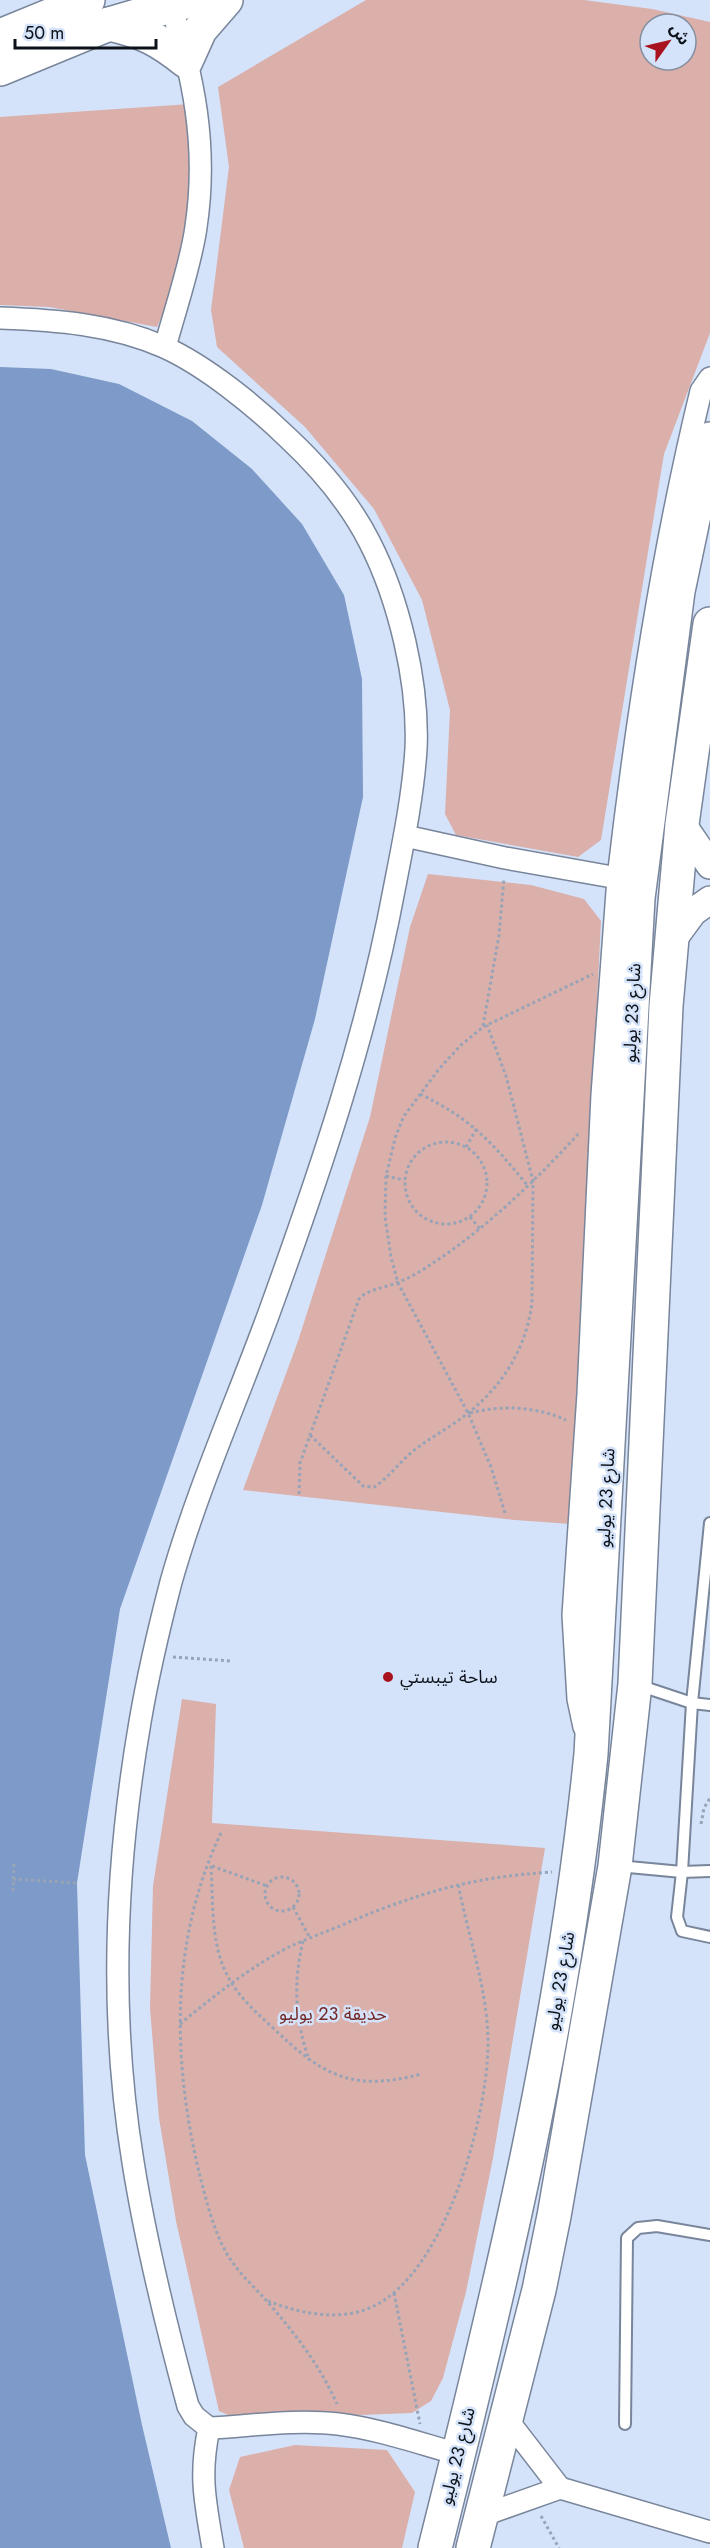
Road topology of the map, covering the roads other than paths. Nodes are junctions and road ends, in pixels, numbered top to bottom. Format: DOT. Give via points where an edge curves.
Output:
graph roads {
  1 [pos="88,0"];
  2 [pos="226,0"];
  3 [pos="177,2"];
  4 [pos="44,17"];
  5 [pos="109,24"];
  6 [pos="0,28"];
  7 [pos="0,36"];
  8 [pos="186,61"];
  9 [pos="0,69"];
  10 [pos="0,318"];
  11 [pos="165,347"];
  12 [pos="710,378"];
  13 [pos="710,438"];
  14 [pos="710,624"];
  15 [pos="704,698"];
  16 [pos="682,824"];
  17 [pos="405,836"];
  18 [pos="710,866"];
  19 [pos="618,878"];
  20 [pos="710,900"];
  21 [pos="671,942"];
  22 [pos="616,1078"];
  23 [pos="710,1523"];
  24 [pos="635,1684"];
  25 [pos="692,1702"];
  26 [pos="710,1705"];
  27 [pos="591,1754"];
  28 [pos="580,1865"];
  29 [pos="615,1866"];
  30 [pos="710,1871"];
  31 [pos="682,1872"];
  32 [pos="710,1937"];
  33 [pos="710,2235"];
  34 [pos="506,2418"];
  35 [pos="626,2424"];
  36 [pos="209,2428"];
  37 [pos="458,2454"];
  38 [pos="560,2488"];
  39 [pos="481,2516"];
  40 [pos="709,2529"];
  41 [pos="213,2548"];
  42 [pos="435,2548"];
  43 [pos="473,2548"];
  1 -- 4 [label="main road"];
  2 -- 8 [label="main road" via="200,30"];
  3 -- 5 [label="main road"];
  3 -- 8 [label="street"];
  4 -- 6 [label="street"];
  4 -- 7 [label="main road"];
  5 -- 8 [label="main road" via="141,31"];
  5 -- 9 [label="main road"];
  8 -- 11 [label="street" via="199,120 202,174 196,229"];
  10 -- 11 [label="street" via="67,321"];
  11 -- 17 [label="street" via="224,384 277,427 340,494 369,542 403,638 412,690 416,746"];
  12 -- 19 [label="street" via="701,391 677,492 652,631"];
  13 -- 22 [label="main road, شارع 23 يوليو" via="678,591"];
  14 -- 15 [label="main road, شارع 23 يوليو"];
  15 -- 16 [label="main road, شارع 23 يوليو"];
  16 -- 18 [label="street"];
  16 -- 21 [label="main road, شارع 23 يوليو"];
  17 -- 19 [label="street"];
  17 -- 36 [label="street" via="382,953 359,1042 312,1193 172,1580 139,1727 121,1865 117,1993 132,2157 165,2320 188,2406"];
  19 -- 22 [label="street" via="610,966"];
  20 -- 21 [label="street" via="693,912"];
  21 -- 24 [label="main road, شارع 23 يوليو"];
  22 -- 27 [label="main road, شارع 23 يوليو"];
  22 -- 27 [label="street" via="601,1108 573,1615 578,1699"];
  23 -- 25 [label="lane"];
  24 -- 25 [label="lane"];
  24 -- 29 [label="main road, شارع 23 يوليو"];
  25 -- 26 [label="lane"];
  25 -- 31 [label="lane"];
  27 -- 28 [label="main road, شارع 23 يوليو"];
  28 -- 29 [label="main road"];
  28 -- 37 [label="main road, شارع 23 يوليو" via="529,2156"];
  29 -- 31 [label="lane"];
  29 -- 34 [label="main road, شارع 23 يوليو" via="554,2216"];
  30 -- 31 [label="lane"];
  31 -- 32 [label="lane" via="677,1917 682,1931"];
  33 -- 35 [label="lane" via="657,2226 638,2228 627,2238"];
  34 -- 38 [label="street"];
  34 -- 39 [label="main road, شارع 23 يوليو"];
  36 -- 37 [label="street" via="345,2425"];
  36 -- 41 [label="street" via="202,2479"];
  37 -- 42 [label="main road, شارع 23 يوليو"];
  38 -- 39 [label="street"];
  38 -- 40 [label="street"];
  39 -- 43 [label="main road, شارع 23 يوليو"];
}
